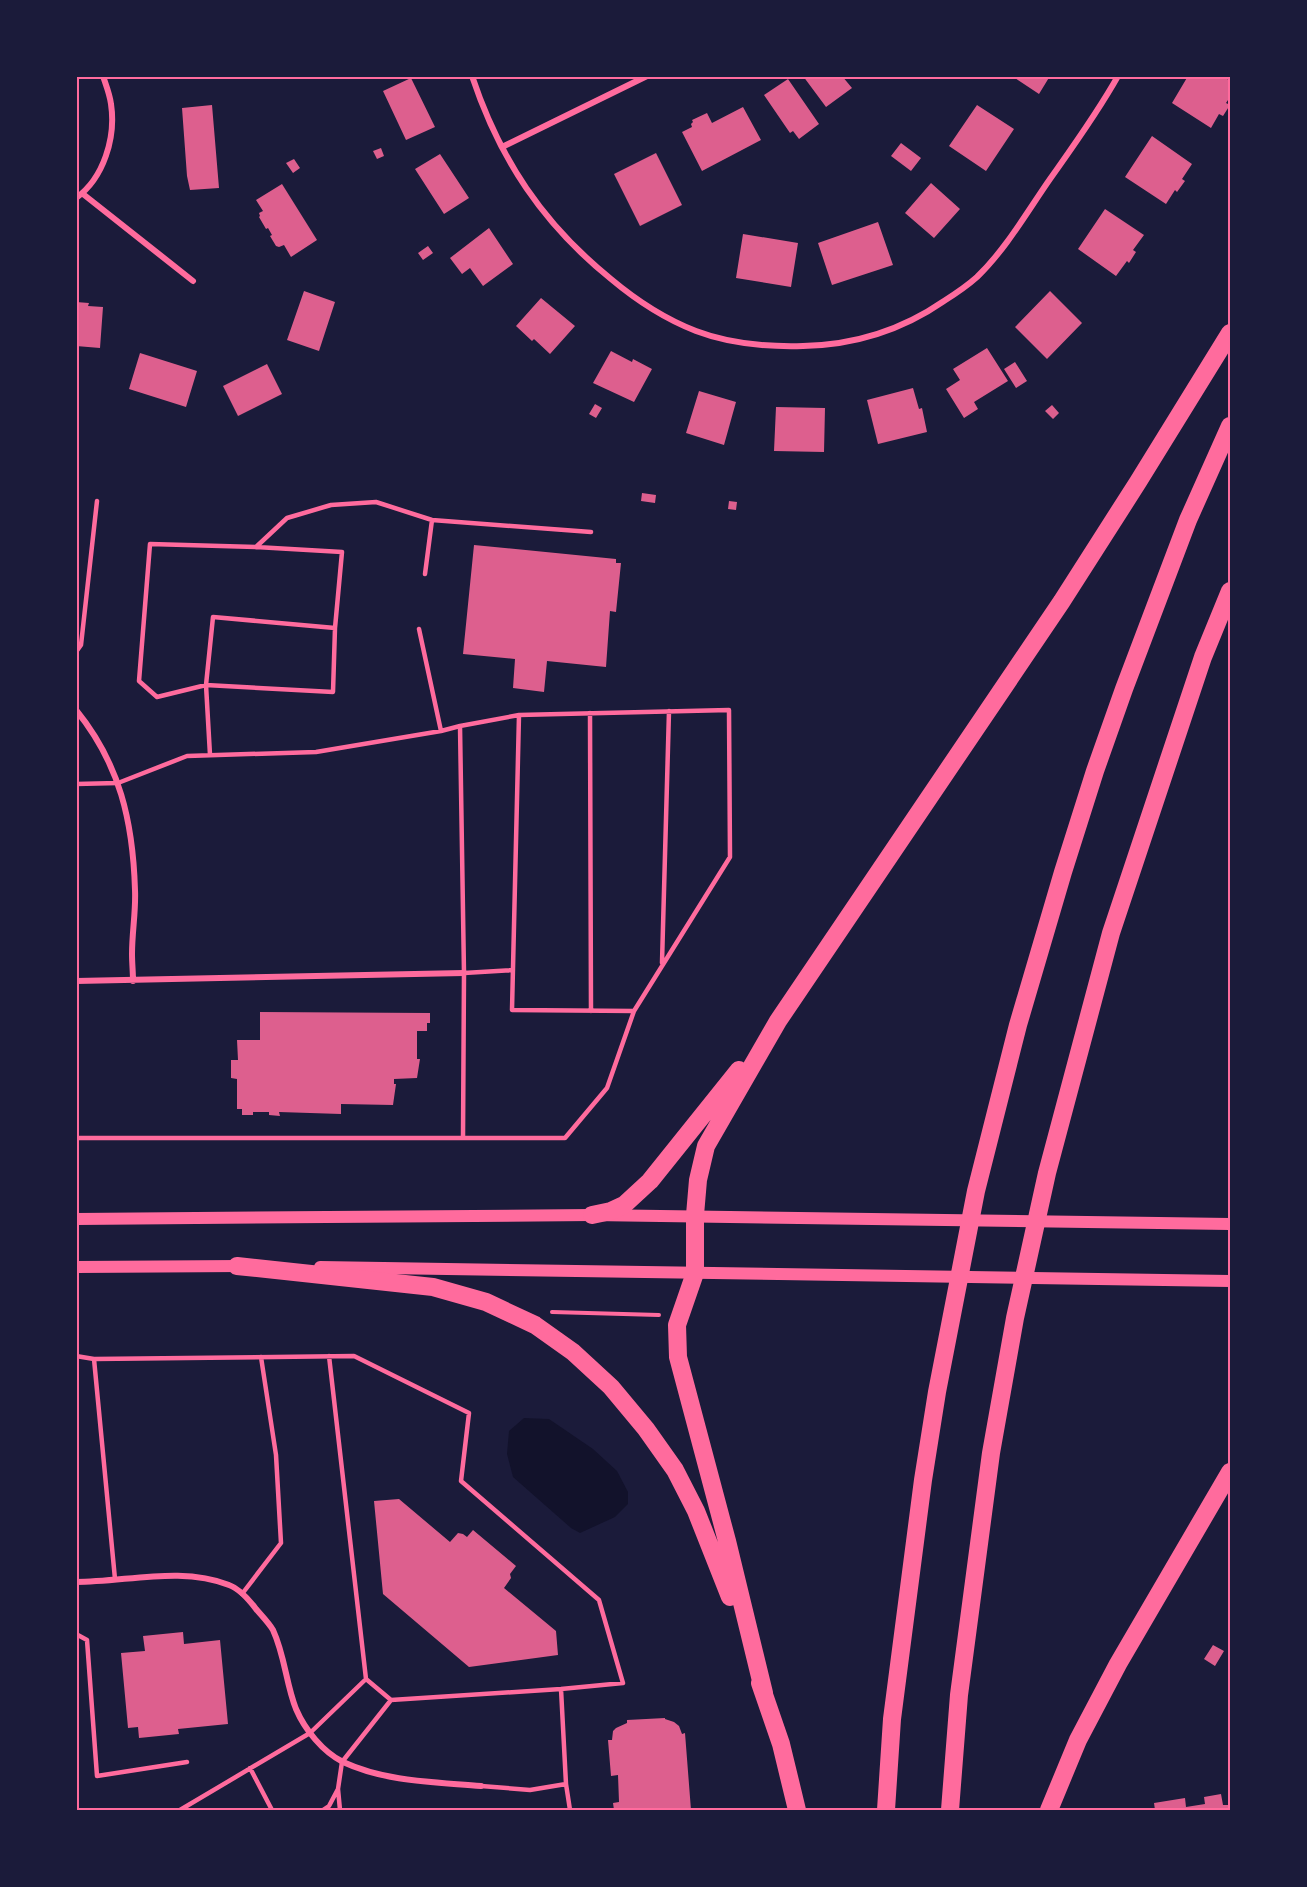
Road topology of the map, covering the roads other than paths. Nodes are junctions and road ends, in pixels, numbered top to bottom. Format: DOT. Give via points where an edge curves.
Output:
graph roads {
  1 [pos="103,76"];
  2 [pos="472,76"];
  3 [pos="647,76"];
  4 [pos="1118,76"];
  5 [pos="502,147"];
  6 [pos="80,196"];
  7 [pos="193,281"];
  8 [pos="1230,333"];
  9 [pos="1230,426"];
  10 [pos="97,501"];
  11 [pos="432,520"];
  12 [pos="591,532"];
  13 [pos="256,547"];
  14 [pos="425,574"];
  15 [pos="1230,591"];
  16 [pos="335,628"];
  17 [pos="419,629"];
  18 [pos="76,652"];
  19 [pos="206,686"];
  20 [pos="76,710"];
  21 [pos="669,711"];
  22 [pos="590,713"];
  23 [pos="519,715"];
  24 [pos="460,726"];
  25 [pos="441,731"];
  26 [pos="210,755"];
  27 [pos="118,783"];
  28 [pos="76,784"];
  29 [pos="662,966"];
  30 [pos="513,970"];
  31 [pos="464,973"];
  32 [pos="76,981"];
  33 [pos="133,981"];
  34 [pos="591,1011"];
  35 [pos="634,1011"];
  36 [pos="778,1021"];
  37 [pos="76,1138"];
  38 [pos="463,1138"];
  39 [pos="592,1215"];
  40 [pos="695,1215"];
  41 [pos="76,1219"];
  42 [pos="1230,1224"];
  43 [pos="237,1266"];
  44 [pos="76,1267"];
  45 [pos="695,1273"];
  46 [pos="1230,1281"];
  47 [pos="76,1356"];
  48 [pos="329,1356"];
  49 [pos="261,1357"];
  50 [pos="94,1359"];
  51 [pos="1230,1472"];
  52 [pos="115,1579"];
  53 [pos="76,1582"];
  54 [pos="242,1594"];
  55 [pos="76,1634"];
  56 [pos="366,1679"];
  57 [pos="561,1689"];
  58 [pos="764,1694"];
  59 [pos="391,1700"];
  60 [pos="310,1733"];
  61 [pos="187,1762"];
  62 [pos="342,1762"];
  63 [pos="250,1768"];
  64 [pos="566,1784"];
  65 [pos="481,1786"];
  66 [pos="338,1789"];
  67 [pos="180,1810"];
  68 [pos="272,1810"];
  69 [pos="324,1810"];
  70 [pos="340,1810"];
  71 [pos="570,1810"];
  72 [pos="797,1810"];
  73 [pos="886,1810"];
  74 [pos="950,1810"];
  75 [pos="1049,1810"];
  1 -- 6 [label="street" via="111,104 112,128 93,183"];
  2 -- 5 [label="street"];
  3 -- 5 [label="street"];
  4 -- 5 [label="street" via="1000,250 976,277 916,319 886,332 820,346 776,347 735,342 696,331 654,310 584,257 554,226 522,184"];
  6 -- 7 [label="street"];
  8 -- 36 [label="highway" via="1062,601"];
  9 -- 73 [label="highway" via="1188,520 1095,771 1018,1025 979,1180 922,1480 892,1719"];
  10 -- 18 [label="lane" via="81,645"];
  11 -- 12 [label="lane"];
  11 -- 13 [label="lane" via="376,502 331,505 287,518"];
  11 -- 14 [label="lane"];
  13 -- 16 [label="lane" via="342,552"];
  13 -- 19 [label="lane" via="150,544 139,681 157,697"];
  15 -- 74 [label="highway" via="1203,657 1111,933 1045,1184 1015,1318 991,1453 959,1695"];
  16 -- 19 [label="lane" via="333,692"];
  16 -- 19 [label="lane" via="213,617"];
  17 -- 25 [label="lane"];
  19 -- 26 [label="lane"];
  20 -- 27 [label="street" via="107,755"];
  21 -- 22 [label="lane"];
  21 -- 29 [label="lane"];
  21 -- 29 [label="lane" via="729,710 730,857"];
  22 -- 23 [label="lane"];
  22 -- 34 [label="lane"];
  23 -- 24 [label="lane"];
  23 -- 30 [label="lane"];
  24 -- 25 [label="lane"];
  24 -- 31 [label="lane"];
  25 -- 26 [label="lane" via="316,753"];
  26 -- 27 [label="lane" via="187,756"];
  27 -- 28 [label="lane"];
  27 -- 33 [label="street" via="131,835"];
  29 -- 35 [label="lane"];
  30 -- 31 [label="lane"];
  30 -- 34 [label="lane" via="512,1010"];
  31 -- 33 [label="street"];
  31 -- 38 [label="lane"];
  32 -- 33 [label="street"];
  34 -- 35 [label="lane"];
  35 -- 38 [label="lane" via="607,1088 565,1138"];
  36 -- 39 [label="highway" via="650,1181 624,1205"];
  36 -- 40 [label="highway" via="706,1146"];
  37 -- 38 [label="lane"];
  39 -- 40 [label="main road"];
  39 -- 41 [label="main road"];
  40 -- 42 [label="main road"];
  40 -- 45 [label="highway"];
  43 -- 44 [label="main road"];
  43 -- 45 [label="main road"];
  43 -- 58 [label="highway" via="433,1287 486,1302 535,1325 573,1352 611,1387 675,1470 723,1576"];
  45 -- 46 [label="main road"];
  45 -- 58 [label="highway" via="677,1325 678,1357"];
  47 -- 50 [label="lane"];
  48 -- 49 [label="lane"];
  48 -- 56 [label="lane"];
  48 -- 57 [label="lane" via="354,1356 469,1413 461,1481 599,1600 622,1683"];
  49 -- 50 [label="lane"];
  49 -- 54 [label="lane" via="276,1455 281,1543"];
  50 -- 52 [label="lane"];
  51 -- 75 [label="highway" via="1118,1664 1078,1740"];
  52 -- 53 [label="street"];
  52 -- 54 [label="street" via="179,1575 211,1579"];
  54 -- 60 [label="street" via="272,1628 296,1708"];
  55 -- 61 [label="lane" via="87,1640 97,1776"];
  56 -- 59 [label="lane"];
  56 -- 60 [label="lane"];
  57 -- 59 [label="lane"];
  57 -- 64 [label="lane"];
  58 -- 72 [label="highway"];
  59 -- 62 [label="lane"];
  60 -- 62 [label="street"];
  60 -- 63 [label="lane"];
  62 -- 65 [label="street" via="381,1776"];
  62 -- 66 [label="lane"];
  63 -- 67 [label="lane"];
  63 -- 68 [label="lane"];
  64 -- 65 [label="lane" via="530,1790"];
  64 -- 71 [label="lane"];
  66 -- 69 [label="lane"];
  66 -- 70 [label="lane"];
}
